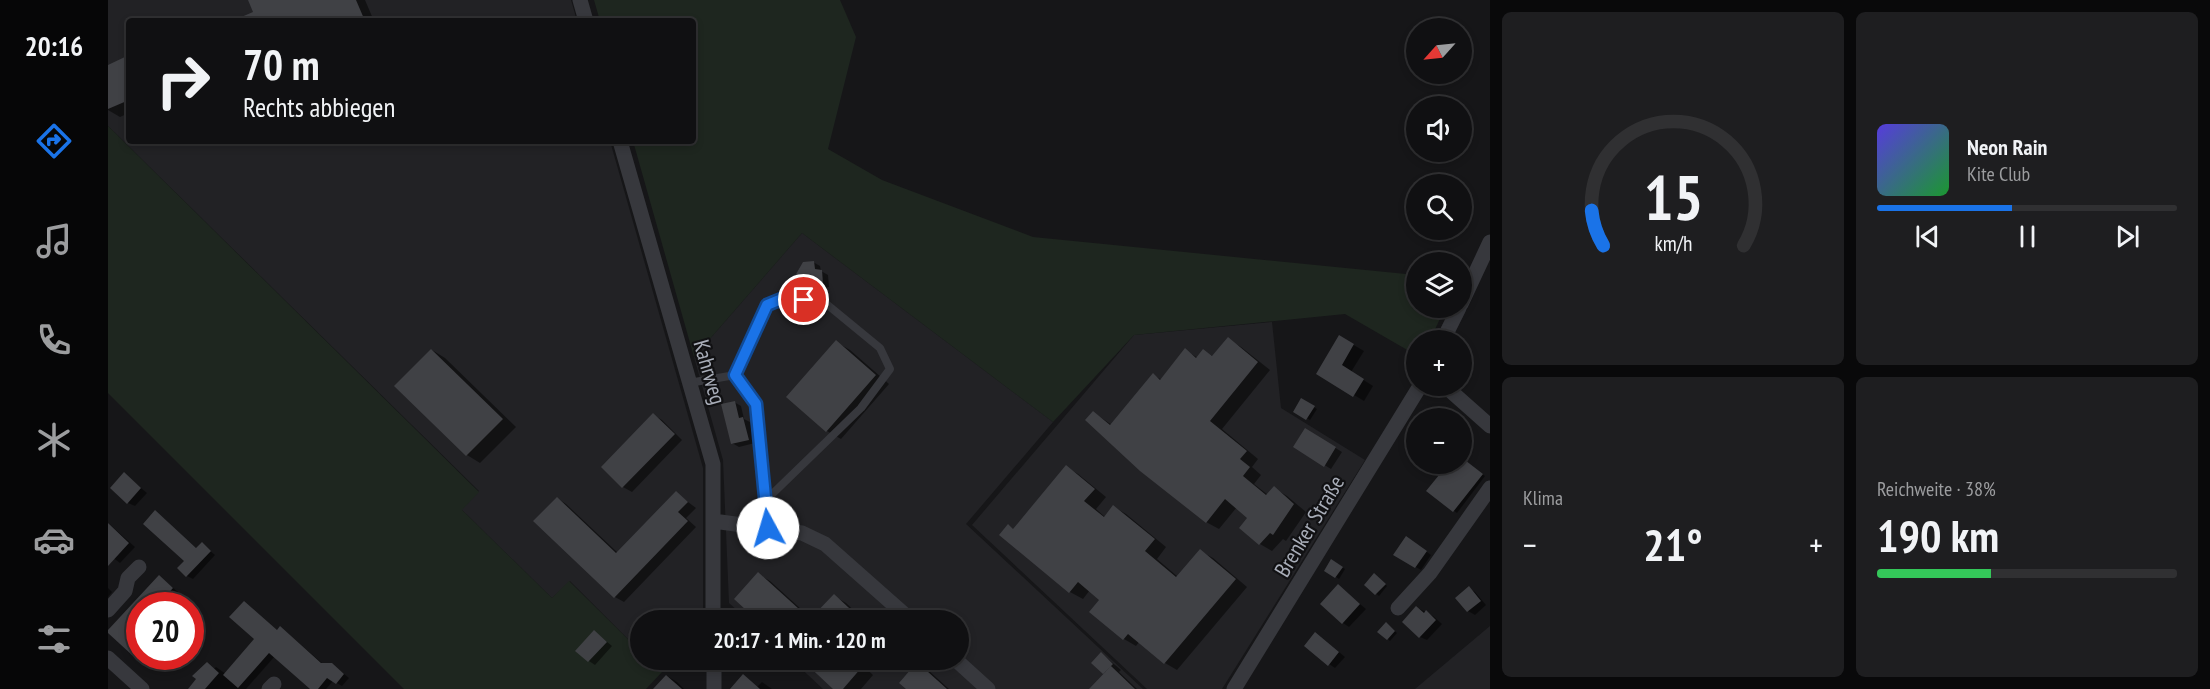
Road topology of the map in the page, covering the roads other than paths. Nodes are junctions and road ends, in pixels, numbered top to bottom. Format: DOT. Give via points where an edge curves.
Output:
graph roads {
  1 [pos="580,0"];
  2 [pos="585,18"];
  3 [pos="621,144"];
  4 [pos="1490,242"];
  5 [pos="1472,280"];
  6 [pos="735,375"];
  7 [pos="689,383"];
  8 [pos="1414,396"];
  9 [pos="1456,396"];
  10 [pos="1490,426"];
  11 [pos="1490,488"];
  12 [pos="765,501"];
  13 [pos="713,521"];
  14 [pos="768,528"];
  15 [pos="139,567"];
  16 [pos="1398,608"];
  17 [pos="108,610"];
  18 [pos="714,610"];
  19 [pos="900,610"];
  20 [pos="108,658"];
  21 [pos="714,670"];
  22 [pos="967,670"];
  23 [pos="142,689"];
  24 [pos="714,689"];
  25 [pos="988,689"];
  26 [pos="1234,689"];
  1 -- 2 [label="street"];
  3 -- 7 [label="street, Kahrweg"];
  4 -- 5 [label="street"];
  6 -- 7 [label="lane"];
  6 -- 12 [label="lane" via="756,404"];
  6 -- 12 [label="lane" via="767,305 784,298 824,302 880,348 890,369 861,408"];
  7 -- 13 [label="street, Kahrweg" via="713,464"];
  8 -- 26 [label="street, Brenker Straße"];
  9 -- 10 [label="street"];
  11 -- 16 [label="street" via="1430,573"];
  12 -- 14 [label="lane"];
  13 -- 14 [label="street"];
  13 -- 18 [label="street, Kahrweg"];
  14 -- 19 [label="street" via="802,533 825,544"];
  15 -- 17 [label="street"];
  20 -- 23 [label="street"];
  21 -- 24 [label="street"];
  22 -- 25 [label="street"];
}
